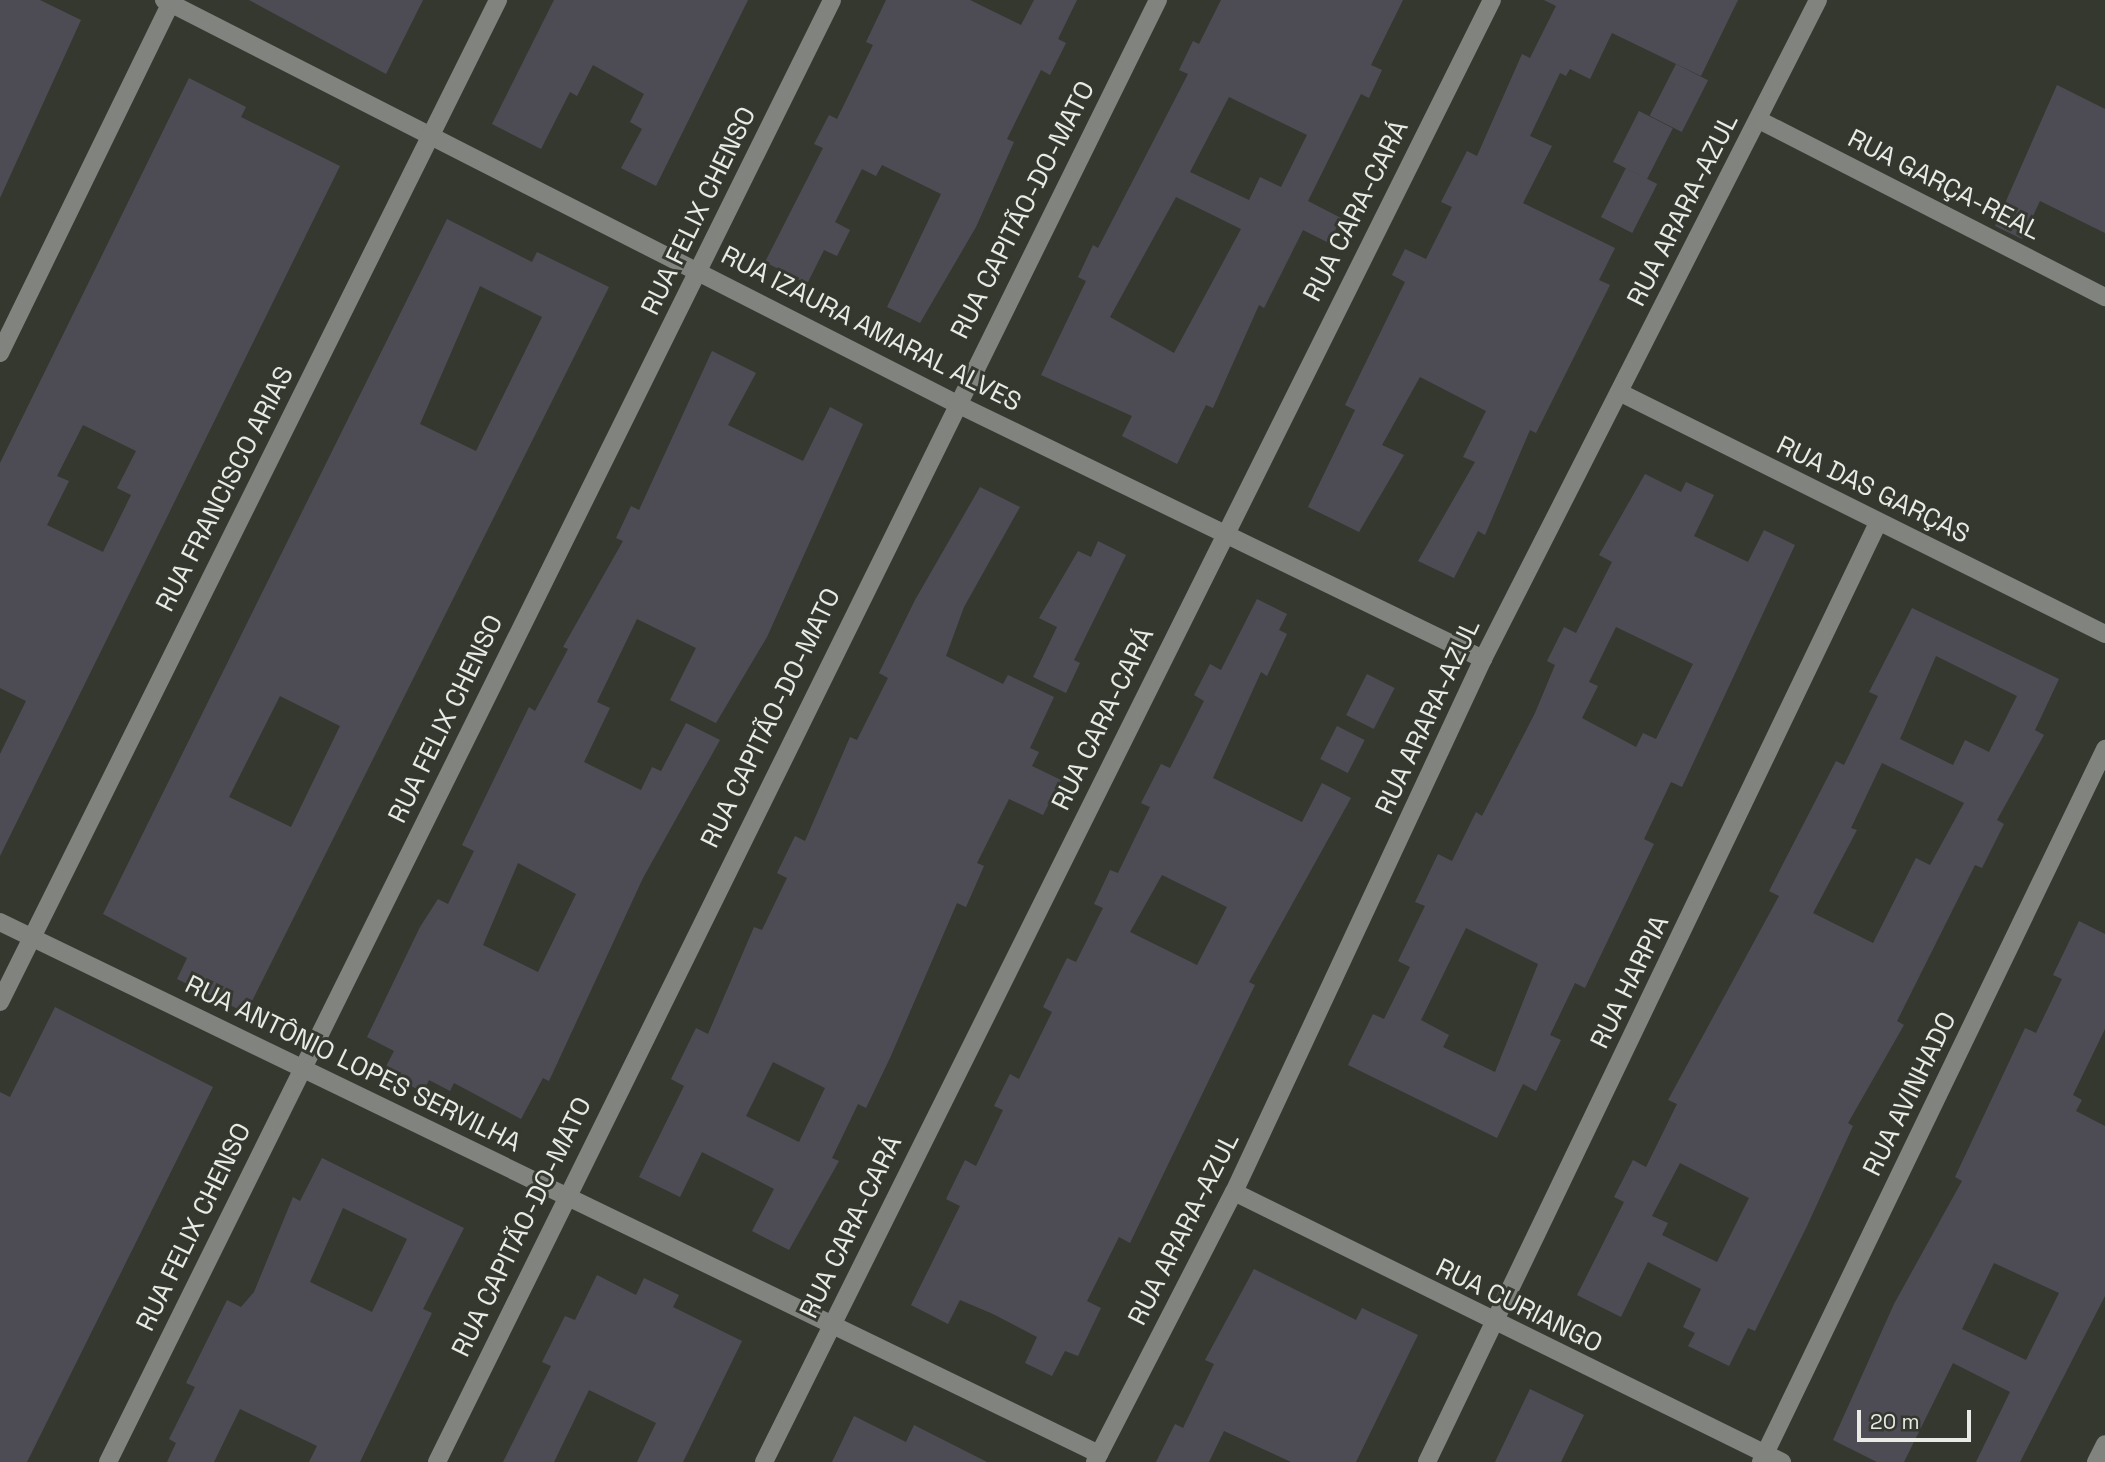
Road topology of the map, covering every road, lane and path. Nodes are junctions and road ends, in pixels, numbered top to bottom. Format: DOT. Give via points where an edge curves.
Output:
graph roads {
  1 [pos="498,0"];
  2 [pos="832,0"];
  3 [pos="1158,0"];
  4 [pos="1492,0"];
  5 [pos="1818,0"];
  6 [pos="169,1"];
  7 [pos="1759,120"];
  8 [pos="432,135"];
  9 [pos="699,270"];
  10 [pos="2105,297"];
  11 [pos="0,353"];
  12 [pos="1619,392"];
  13 [pos="955,403"];
  14 [pos="1878,523"];
  15 [pos="1223,535"];
  16 [pos="2105,634"];
  17 [pos="1483,659"];
  18 [pos="2105,749"];
  19 [pos="0,922"];
  20 [pos="32,936"];
  21 [pos="0,1002"];
  22 [pos="300,1070"];
  23 [pos="1234,1192"];
  24 [pos="566,1195"];
  25 [pos="832,1322"];
  26 [pos="1495,1325"];
  27 [pos="2105,1444"];
  28 [pos="1097,1458"];
  29 [pos="1763,1458"];
  30 [pos="108,1462"];
  31 [pos="437,1462"];
  32 [pos="764,1462"];
  33 [pos="1427,1462"];
  34 [pos="1783,1462"];
  35 [pos="2096,1462"];
  1 -- 8 [label="street, RUA FRANCISCO ARIAS"];
  2 -- 9 [label="street, RUA FELIX CHENSO"];
  3 -- 13 [label="street, RUA CAPITÃO-DO-MATO"];
  4 -- 15 [label="street, RUA CARA-CARÁ"];
  5 -- 7 [label="street, RUA ARARA-AZUL"];
  6 -- 8 [label="street, RUA IZAURA AMARAL ALVES"];
  6 -- 11 [label="street"];
  7 -- 10 [label="street, RUA GARÇA-REAL"];
  7 -- 12 [label="street, RUA ARARA-AZUL"];
  8 -- 9 [label="street, RUA IZAURA AMARAL ALVES"];
  8 -- 20 [label="street, RUA FRANCISCO ARIAS"];
  9 -- 13 [label="street, RUA IZAURA AMARAL ALVES"];
  9 -- 22 [label="street, RUA FELIX CHENSO"];
  12 -- 14 [label="street, RUA DAS GARÇAS"];
  12 -- 17 [label="street, RUA ARARA-AZUL"];
  13 -- 15 [label="street, RUA IZAURA AMARAL ALVES"];
  13 -- 24 [label="street, RUA CAPITÃO-DO-MATO"];
  14 -- 16 [label="street, RUA DAS GARÇAS"];
  14 -- 26 [label="street, RUA HARPIA"];
  15 -- 17 [label="street, RUA IZAURA AMARAL ALVES"];
  15 -- 25 [label="street, RUA CARA-CARÁ"];
  17 -- 23 [label="street, RUA ARARA-AZUL"];
  18 -- 29 [label="street, RUA AVINHADO"];
  19 -- 20 [label="street, RUA ANTÔNIO LOPES SERVILHA"];
  20 -- 21 [label="street, RUA FRANCISCO ARIAS"];
  20 -- 22 [label="street, RUA ANTÔNIO LOPES SERVILHA"];
  22 -- 24 [label="street, RUA ANTÔNIO LOPES SERVILHA"];
  22 -- 30 [label="street, RUA FELIX CHENSO"];
  23 -- 26 [label="street, RUA CURIANGO"];
  23 -- 28 [label="street, RUA ARARA-AZUL"];
  24 -- 25 [label="street, RUA ANTÔNIO LOPES SERVILHA"];
  24 -- 31 [label="street, RUA CAPITÃO-DO-MATO"];
  25 -- 28 [label="street, RUA ANTÔNIO LOPES SERVILHA"];
  25 -- 32 [label="street, RUA CARA-CARÁ"];
  26 -- 29 [label="street, RUA CURIANGO"];
  26 -- 33 [label="street, RUA HARPIA"];
  27 -- 35 [label="street"];
  29 -- 34 [label="street, RUA CURIANGO"];
}
